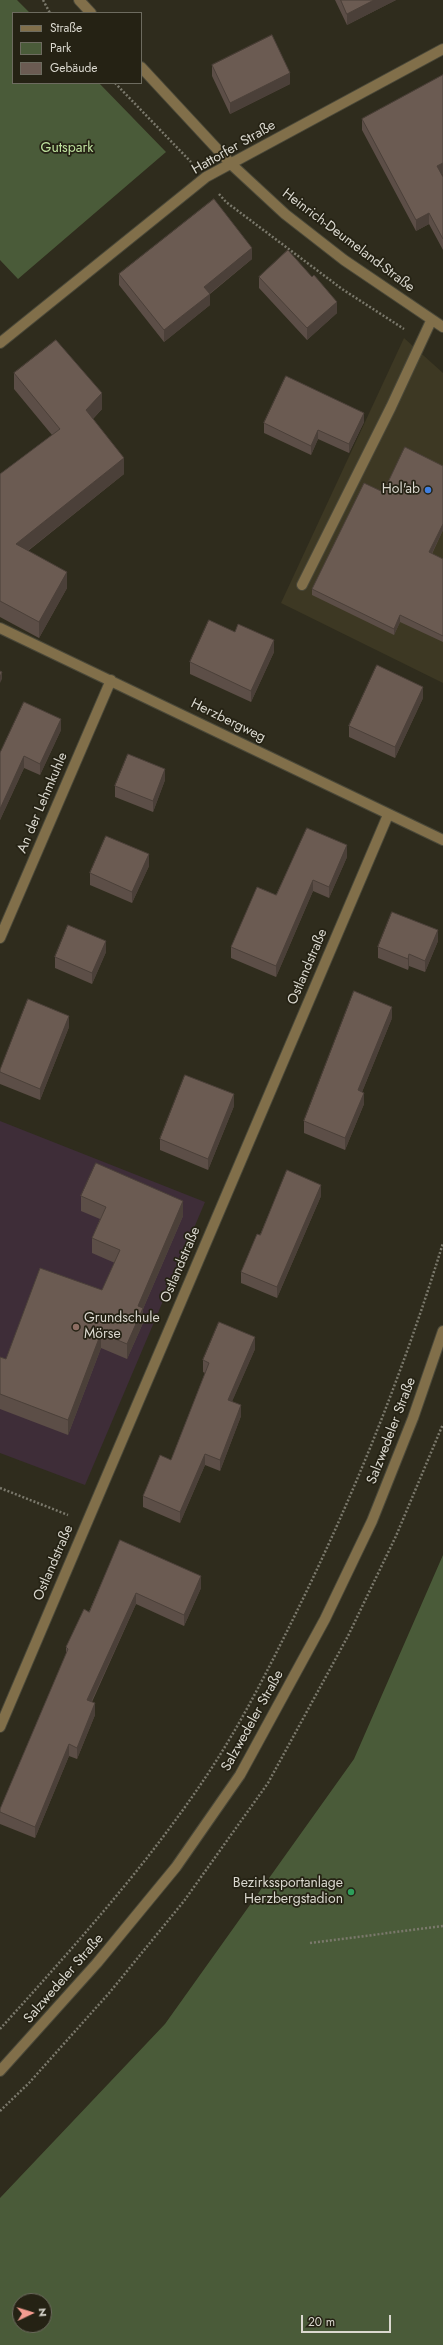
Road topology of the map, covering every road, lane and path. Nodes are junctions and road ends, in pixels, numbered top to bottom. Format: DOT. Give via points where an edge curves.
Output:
graph roads {
  1 [pos="43,0"];
  2 [pos="78,0"];
  3 [pos="49,12"];
  4 [pos="90,12"];
  5 [pos="443,49"];
  6 [pos="142,68"];
  7 [pos="231,164"];
  8 [pos="431,321"];
  9 [pos="443,328"];
  10 [pos="0,343"];
  11 [pos="302,585"];
  12 [pos="0,628"];
  13 [pos="111,680"];
  14 [pos="388,814"];
  15 [pos="443,840"];
  16 [pos="0,938"];
  17 [pos="443,1243"];
  18 [pos="443,1331"];
  19 [pos="0,1488"];
  20 [pos="87,1522"];
  21 [pos="0,1727"];
  22 [pos="443,1926"];
  23 [pos="310,1943"];
  24 [pos="0,2029"];
  25 [pos="0,2071"];
  1 -- 3 [label="path"];
  2 -- 4 [label="street"];
  5 -- 7 [label="street, Hattorfer Straße"];
  6 -- 7 [label="street, Heinrich-Deumeland-Straße"];
  7 -- 8 [label="street, Heinrich-Deumeland-Straße" via="285,214 344,260"];
  7 -- 10 [label="street, Hattorfer Straße" via="206,177"];
  8 -- 9 [label="street, Heinrich-Deumeland-Straße"];
  8 -- 11 [label="street"];
  12 -- 13 [label="street, Herzbergweg"];
  13 -- 14 [label="street, Herzbergweg"];
  13 -- 16 [label="street, An der Lehmkuhle"];
  14 -- 15 [label="street, Herzbergweg"];
  14 -- 20 [label="street, Ostlandstraße"];
  17 -- 24 [label="path" via="394,1391 350,1499 264,1678 204,1780 132,1878"];
  18 -- 25 [label="street, Salzwedeler Straße" via="413,1418 372,1521 325,1619 240,1776 176,1867 97,1963"];
  19 -- 20 [label="path"];
  20 -- 21 [label="street, Ostlandstraße"];
  22 -- 23 [label="path"];
}
